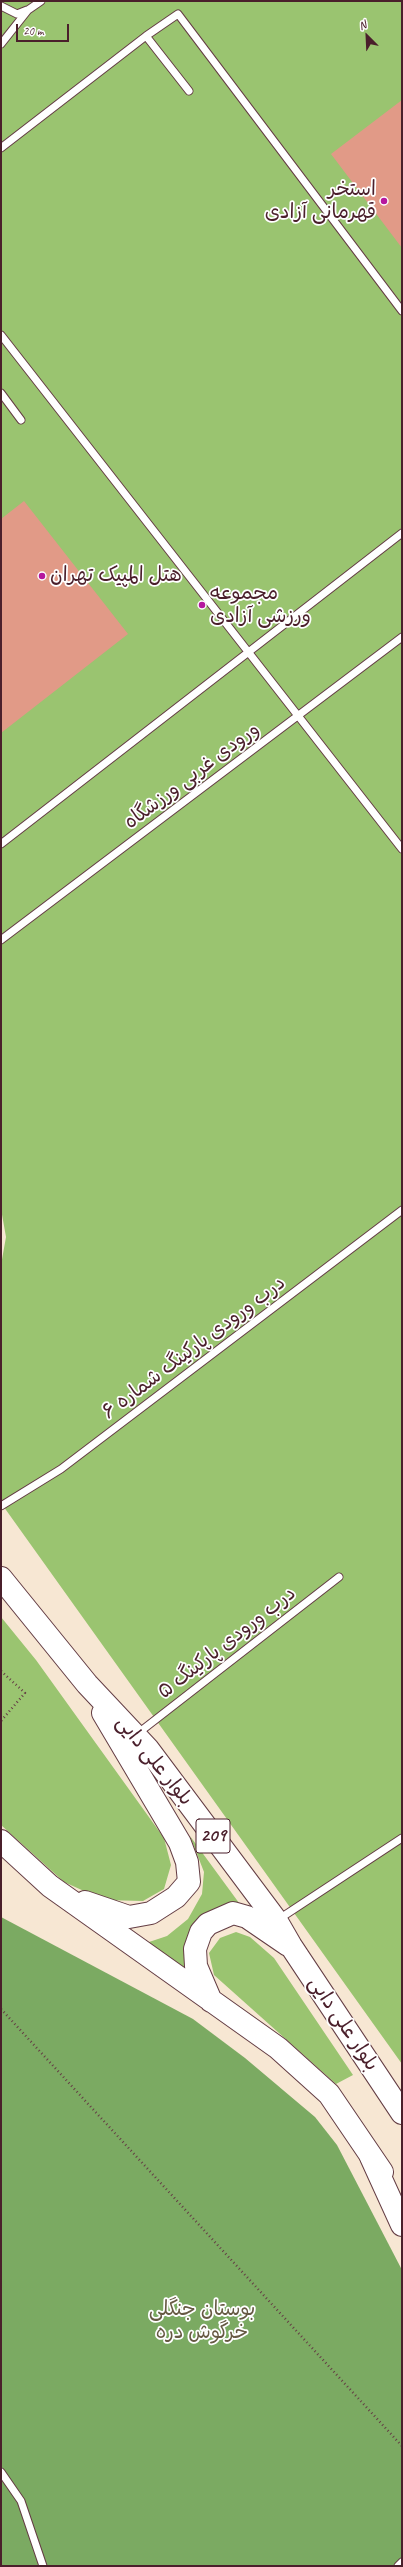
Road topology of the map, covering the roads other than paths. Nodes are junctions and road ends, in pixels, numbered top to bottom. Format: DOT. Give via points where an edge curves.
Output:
graph roads {
  1 [pos="41,1"];
  2 [pos="1,6"];
  3 [pos="28,10"];
  4 [pos="146,36"];
  5 [pos="1,44"];
  6 [pos="189,91"];
  7 [pos="1,148"];
  8 [pos="402,311"];
  9 [pos="1,335"];
  10 [pos="1,393"];
  11 [pos="20,420"];
  12 [pos="402,533"];
  13 [pos="402,637"];
  14 [pos="249,652"];
  15 [pos="299,716"];
  16 [pos="1,844"];
  17 [pos="402,849"];
  18 [pos="1,940"];
  19 [pos="402,1210"];
  20 [pos="1,1506"];
  21 [pos="339,1577"];
  22 [pos="1,1578"];
  23 [pos="87,1684"];
  24 [pos="135,1735"];
  25 [pos="402,1838"];
  26 [pos="1,1842"];
  27 [pos="50,1886"];
  28 [pos="276,1920"];
  29 [pos="291,1946"];
  30 [pos="211,2001"];
  31 [pos="402,2113"];
  32 [pos="371,2157"];
  33 [pos="402,2200"];
  34 [pos="402,2225"];
  35 [pos="1,2472"];
  36 [pos="402,2562"];
  37 [pos="43,2566"];
  38 [pos="398,2566"];
  1 -- 3 [label="lane"];
  2 -- 3 [label="lane" via="17,14"];
  3 -- 5 [label="lane"];
  4 -- 6 [label="lane"];
  4 -- 7 [label="lane"];
  4 -- 8 [label="lane" via="178,14"];
  9 -- 14 [label="lane"];
  10 -- 11 [label="lane"];
  12 -- 14 [label="lane"];
  13 -- 15 [label="lane, ورودی غربی ورزشگاه"];
  14 -- 15 [label="lane"];
  14 -- 16 [label="lane"];
  15 -- 17 [label="lane"];
  15 -- 18 [label="lane, ورودی غربی ورزشگاه"];
  19 -- 20 [label="lane, درب ورودی پارکینگ شماره ۶" via="61,1469"];
  21 -- 24 [label="lane, درب ورودی پارکینگ ۵"];
  22 -- 23 [label="main road, بلوار علی دایی / 209"];
  23 -- 24 [label="main road, بلوار علی دایی / 209"];
  23 -- 27 [label="main road" via="180,1843 187,1862 189,1882 176,1897 151,1913 129,1917 101,1909"];
  24 -- 28 [label="main road, بلوار علی دایی / 209"];
  25 -- 28 [label="lane"];
  26 -- 27 [label="main road"];
  27 -- 30 [label="main road"];
  28 -- 29 [label="main road, بلوار علی دایی / 209"];
  29 -- 30 [label="main road" via="247,1917 233,1913 208,1924 201,1932 195,1949 196,1966"];
  29 -- 31 [label="main road, بلوار علی دایی / 209"];
  30 -- 32 [label="main road" via="278,2048 330,2094"];
  32 -- 33 [label="main road"];
  32 -- 34 [label="main road"];
  35 -- 37 [label="lane" via="21,2501"];
  36 -- 38 [label="lane"];
}
